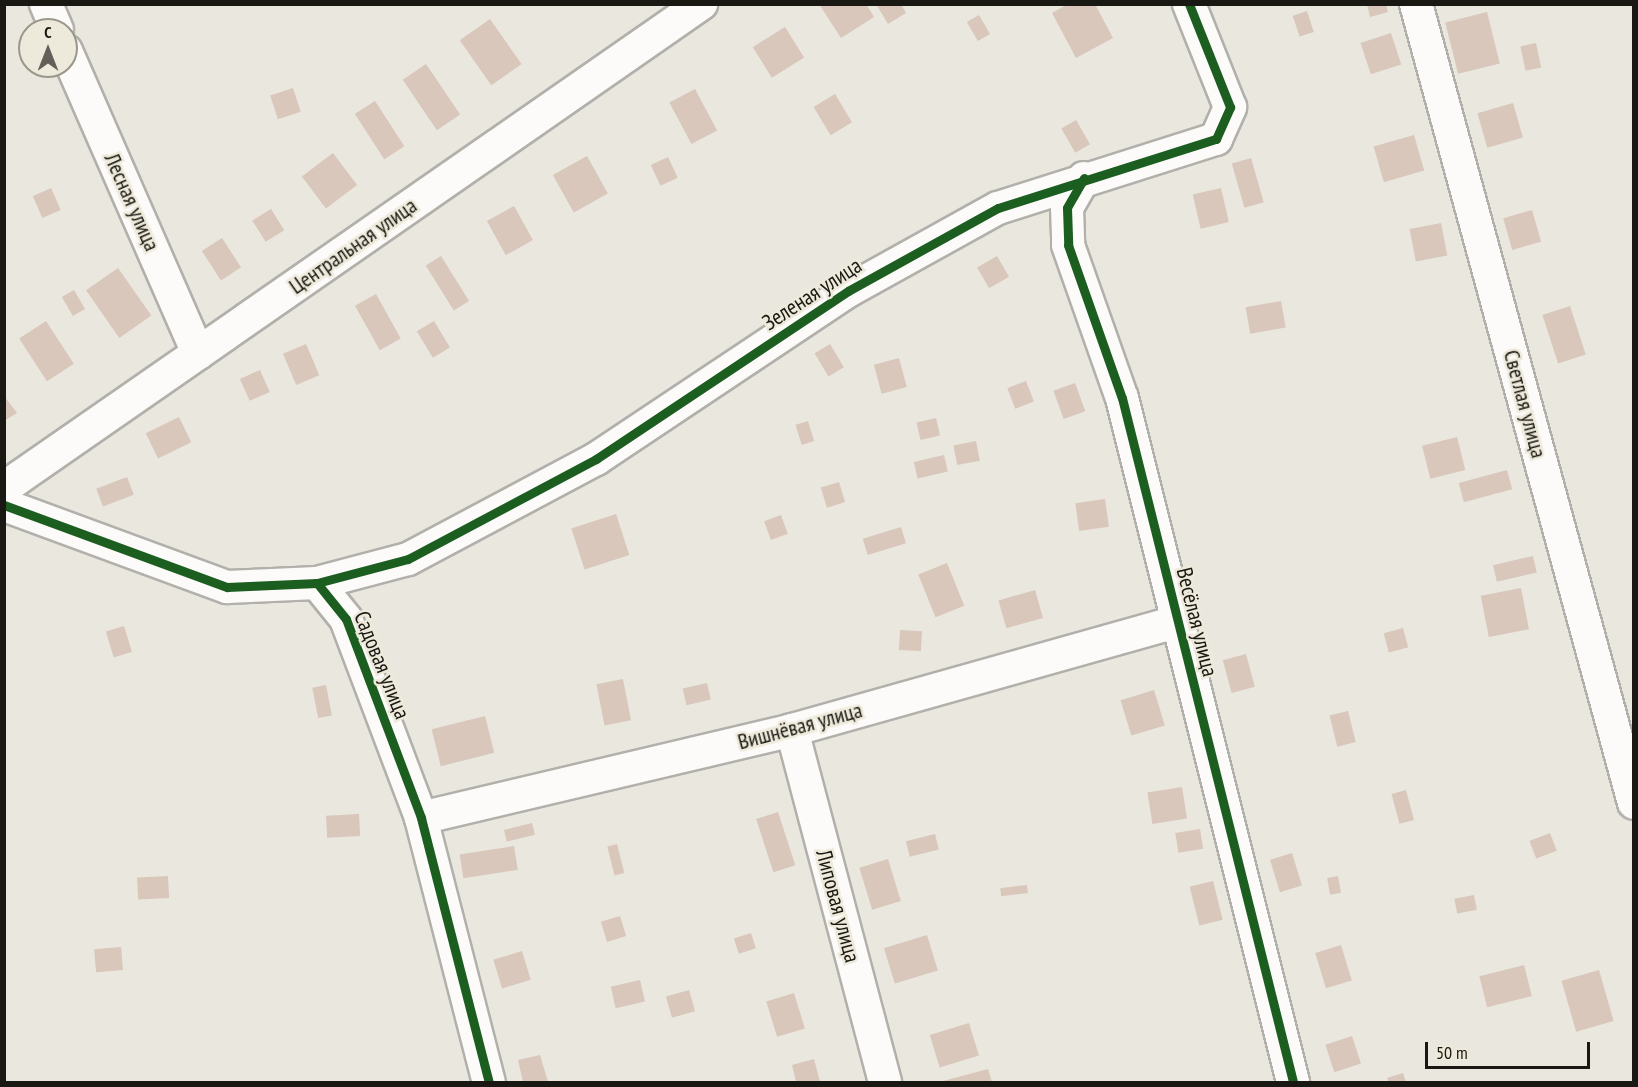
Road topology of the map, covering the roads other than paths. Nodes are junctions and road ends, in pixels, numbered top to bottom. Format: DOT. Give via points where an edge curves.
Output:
graph roads {
  1 [pos="46,4"];
  2 [pos="701,4"];
  3 [pos="1189,4"];
  4 [pos="1416,4"];
  5 [pos="52,18"];
  6 [pos="78,78"];
  7 [pos="1084,178"];
  8 [pos="198,353"];
  9 [pos="4,488"];
  10 [pos="4,505"];
  11 [pos="317,583"];
  12 [pos="1176,622"];
  13 [pos="792,730"];
  14 [pos="1634,803"];
  15 [pos="421,818"];
  16 [pos="489,1083"];
  17 [pos="885,1083"];
  18 [pos="1293,1083"];
  1 -- 5 [label="street"];
  2 -- 8 [label="street, Центральная улица"];
  3 -- 7 [label="street, Зеленая улица" via="1230,107 1216,139"];
  4 -- 14 [label="street, Светлая улица"];
  6 -- 8 [label="street, Лесная улица"];
  7 -- 11 [label="street, Зеленая улица" via="998,208 848,291 575,471 408,559"];
  7 -- 12 [label="street, Весёлая улица" via="1067,208 1068,244 1122,398"];
  8 -- 9 [label="street, Центральная улица"];
  10 -- 11 [label="street" via="227,587"];
  11 -- 15 [label="street, Садовая улица" via="346,619"];
  12 -- 13 [label="street, Вишнёвая улица"];
  12 -- 18 [label="street, Весёлая улица"];
  13 -- 15 [label="street, Вишнёвая улица"];
  13 -- 17 [label="street, Липовая улица"];
  15 -- 16 [label="street, Садовая улица"];
}
